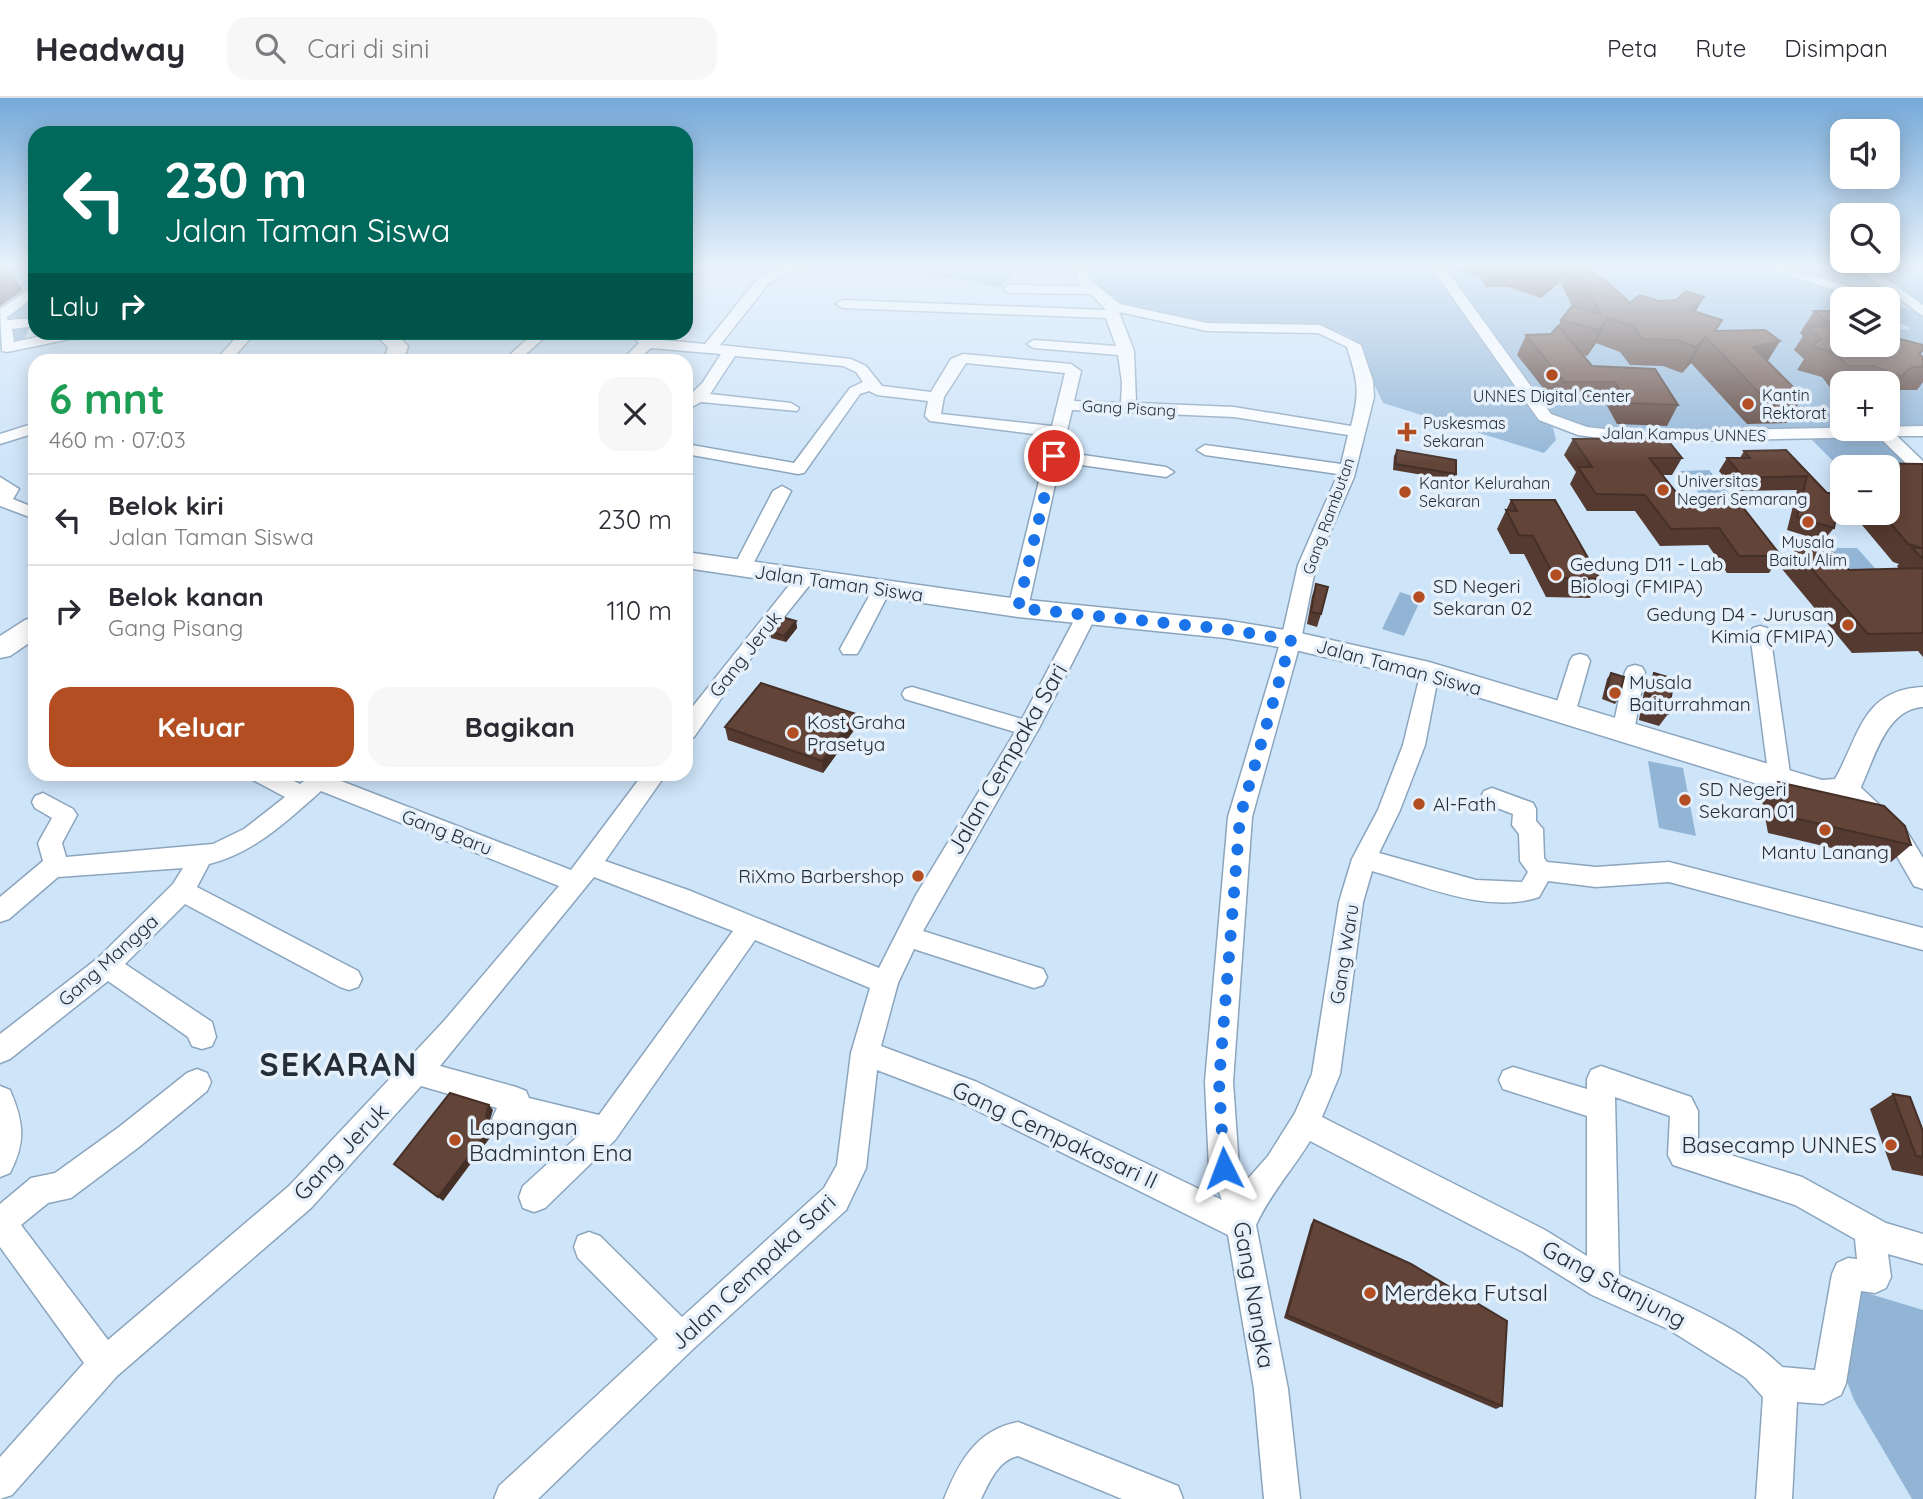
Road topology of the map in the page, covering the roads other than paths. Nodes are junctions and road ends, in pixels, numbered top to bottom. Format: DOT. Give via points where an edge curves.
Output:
graph roads {
  1 [pos="722,333"];
  2 [pos="1121,333"];
  3 [pos="1330,333"];
  4 [pos="1486,333"];
  5 [pos="46,340"];
  6 [pos="242,340"];
  7 [pos="535,340"];
  8 [pos="656,340"];
  9 [pos="1034,344"];
  10 [pos="710,348"];
  11 [pos="4,349"];
  12 [pos="731,350"];
  13 [pos="1127,351"];
  14 [pos="229,354"];
  15 [pos="518,354"];
  16 [pos="872,384"];
  17 [pos="936,397"];
  18 [pos="693,401"];
  19 [pos="693,402"];
  20 [pos="1066,405"];
  21 [pos="791,408"];
  22 [pos="1128,408"];
  23 [pos="28,430"];
  24 [pos="1923,431"];
  25 [pos="1059,432"];
  26 [pos="1357,432"];
  27 [pos="1900,432"];
  28 [pos="1830,433"];
  29 [pos="0,439"];
  30 [pos="1892,441"];
  31 [pos="693,450"];
  32 [pos="1205,450"];
  33 [pos="1054,456"];
  34 [pos="798,469"];
  35 [pos="1348,470"];
  36 [pos="1923,470"];
  37 [pos="1166,472"];
  38 [pos="0,482"];
  39 [pos="782,491"];
  40 [pos="2,501"];
  41 [pos="28,511"];
  42 [pos="693,561"];
  43 [pos="743,569"];
  44 [pos="805,578"];
  45 [pos="882,589"];
  46 [pos="1018,608"];
  47 [pos="1086,616"];
  48 [pos="28,632"];
  49 [pos="1760,633"];
  50 [pos="1291,640"];
  51 [pos="0,649"];
  52 [pos="850,649"];
  53 [pos="1580,661"];
  54 [pos="1429,672"];
  55 [pos="1635,672"];
  56 [pos="912,694"];
  57 [pos="1923,698"];
  58 [pos="1564,713"];
  59 [pos="693,721"];
  60 [pos="1028,728"];
  61 [pos="1623,731"];
  62 [pos="1780,780"];
  63 [pos="650,781"];
  64 [pos="315,783"];
  65 [pos="1846,787"];
  66 [pos="1492,797"];
  67 [pos="43,802"];
  68 [pos="1898,837"];
  69 [pos="1923,842"];
  70 [pos="201,857"];
  71 [pos="1364,859"];
  72 [pos="57,867"];
  73 [pos="1541,871"];
  74 [pos="582,873"];
  75 [pos="1923,879"];
  76 [pos="183,891"];
  77 [pos="0,912"];
  78 [pos="751,926"];
  79 [pos="906,936"];
  80 [pos="1923,939"];
  81 [pos="107,966"];
  82 [pos="1034,977"];
  83 [pos="349,979"];
  84 [pos="885,982"];
  85 [pos="202,1037"];
  86 [pos="0,1050"];
  87 [pos="865,1052"];
  88 [pos="416,1072"];
  89 [pos="1513,1080"];
  90 [pos="197,1082"];
  91 [pos="1601,1093"];
  92 [pos="0,1099"];
  93 [pos="1305,1123"];
  94 [pos="605,1130"];
  95 [pos="0,1163"];
  96 [pos="534,1197"];
  97 [pos="0,1223"];
  98 [pos="1241,1225"];
  99 [pos="1869,1231"];
  100 [pos="589,1247"];
  101 [pos="1923,1249"];
  102 [pos="1603,1284"];
  103 [pos="681,1339"];
  104 [pos="105,1364"];
  105 [pos="1774,1383"];
  106 [pos="0,1483"];
  107 [pos="512,1499"];
  108 [pos="962,1499"];
  109 [pos="1165,1499"];
  110 [pos="1282,1499"];
  111 [pos="1774,1499"];
  1 -- 10 [label="street"];
  2 -- 13 [label="street"];
  3 -- 26 [label="street, Gang Rambutan" via="1354,346 1366,389"];
  4 -- 28 [label="street, Jalan Kampus UNNES" via="1545,417 1584,432 1630,437"];
  5 -- 11 [label="street"];
  6 -- 14 [label="street"];
  7 -- 15 [label="street"];
  8 -- 10 [label="street"];
  9 -- 13 [label="street"];
  10 -- 12 [label="street"];
  12 -- 16 [label="street" via="846,362 861,369"];
  12 -- 18 [label="street"];
  13 -- 22 [label="street" via="1131,377"];
  16 -- 17 [label="street" via="882,391"];
  16 -- 34 [label="street" via="855,391"];
  17 -- 20 [label="street" via="956,362 969,357 1072,369"];
  17 -- 25 [label="street" via="936,418"];
  19 -- 21 [label="street"];
  20 -- 22 [label="street, Gang Pisang"];
  20 -- 25 [label="street, Gang Pisang"];
  22 -- 26 [label="street, Gang Pisang" via="1234,412"];
  23 -- 29 [label="street"];
  24 -- 27 [label="street, Jalan Kampus UNNES"];
  25 -- 33 [label="street, Gang Pisang"];
  26 -- 35 [label="street, Gang Rambutan"];
  30 -- 36 [label="street"];
  31 -- 34 [label="street"];
  32 -- 35 [label="street"];
  33 -- 37 [label="street"];
  33 -- 46 [label="street, Gang Pisang"];
  35 -- 50 [label="street, Gang Rambutan" via="1307,565"];
  38 -- 40 [label="street" via="10,489"];
  39 -- 43 [label="street"];
  40 -- 41 [label="street"];
  42 -- 43 [label="main road, Jalan Taman Siswa"];
  43 -- 44 [label="main road, Jalan Taman Siswa"];
  44 -- 45 [label="main road, Jalan Taman Siswa"];
  44 -- 59 [label="street, Gang Jeruk"];
  45 -- 46 [label="main road, Jalan Taman Siswa"];
  45 -- 52 [label="street"];
  46 -- 47 [label="main road, Jalan Taman Siswa"];
  47 -- 50 [label="main road, Jalan Taman Siswa"];
  47 -- 60 [label="street, Jalan Cempaka Sari"];
  48 -- 51 [label="main road"];
  49 -- 62 [label="street"];
  50 -- 54 [label="main road, Jalan Taman Siswa"];
  50 -- 98 [label="street, Gang Nangka" via="1240,817 1219,1082 1224,1168"];
  53 -- 58 [label="street"];
  54 -- 58 [label="main road, Jalan Taman Siswa"];
  54 -- 71 [label="street, Gang Waru" via="1414,745"];
  55 -- 61 [label="street"];
  56 -- 60 [label="street"];
  57 -- 65 [label="main road" via="1910,696 1894,702 1863,747"];
  58 -- 61 [label="main road, Jalan Taman Siswa"];
  60 -- 79 [label="street, Jalan Cempaka Sari"];
  61 -- 62 [label="main road, Jalan Taman Siswa"];
  62 -- 65 [label="main road, Jalan Taman Siswa" via="1822,792"];
  63 -- 74 [label="street, Gang Jeruk"];
  64 -- 70 [label="street" via="234,847"];
  64 -- 74 [label="street, Gang Baru"];
  65 -- 68 [label="street"];
  66 -- 73 [label="street" via="1524,809 1524,825 1531,829 1532,861"];
  67 -- 72 [label="street" via="65,815 50,843"];
  68 -- 69 [label="street"];
  68 -- 75 [label="street"];
  70 -- 72 [label="street"];
  70 -- 76 [label="street, Gang Mangga"];
  71 -- 73 [label="street" via="1489,892 1530,890"];
  71 -- 93 [label="street, Gang Waru" via="1351,902 1326,1073"];
  72 -- 77 [label="street"];
  73 -- 80 [label="street" via="1584,877 1669,872"];
  74 -- 78 [label="street, Gang Baru"];
  74 -- 88 [label="street, Gang Jeruk"];
  76 -- 81 [label="street, Gang Mangga"];
  76 -- 83 [label="street"];
  78 -- 84 [label="street, Gang Baru"];
  78 -- 94 [label="street"];
  79 -- 82 [label="street"];
  79 -- 84 [label="street, Jalan Cempaka Sari"];
  81 -- 85 [label="street" via="202,1031"];
  81 -- 86 [label="street, Gang Mangga"];
  84 -- 87 [label="street, Jalan Cempaka Sari"];
  87 -- 98 [label="street, Gang Cempakasari II" via="967,1091"];
  87 -- 103 [label="street, Jalan Cempaka Sari" via="851,1168 835,1199"];
  88 -- 94 [label="street" via="516,1100 510,1114"];
  88 -- 104 [label="street, Gang Jeruk" via="300,1197"];
  89 -- 91 [label="street"];
  90 -- 97 [label="street" via="60,1187 42,1189"];
  91 -- 99 [label="street" via="1681,1107 1683,1155 1802,1192"];
  91 -- 102 [label="street"];
  92 -- 95 [label="street" via="10,1138"];
  93 -- 98 [label="street, Gang Waru" via="1255,1193"];
  93 -- 102 [label="street, Gang Stanjung" via="1534,1241"];
  94 -- 96 [label="street"];
  97 -- 104 [label="street"];
  98 -- 110 [label="street, Gang Nangka" via="1270,1389"];
  99 -- 101 [label="street"];
  99 -- 105 [label="street" via="1875,1276 1848,1275 1829,1383 1823,1387"];
  100 -- 103 [label="street"];
  102 -- 105 [label="street, Gang Stanjung" via="1679,1318 1758,1366"];
  103 -- 107 [label="street, Jalan Cempaka Sari"];
  104 -- 106 [label="street, Gang Jeruk"];
  105 -- 111 [label="street" via="1781,1411"];
  108 -- 109 [label="street" via="984,1457 1005,1440 1018,1439"];
}
